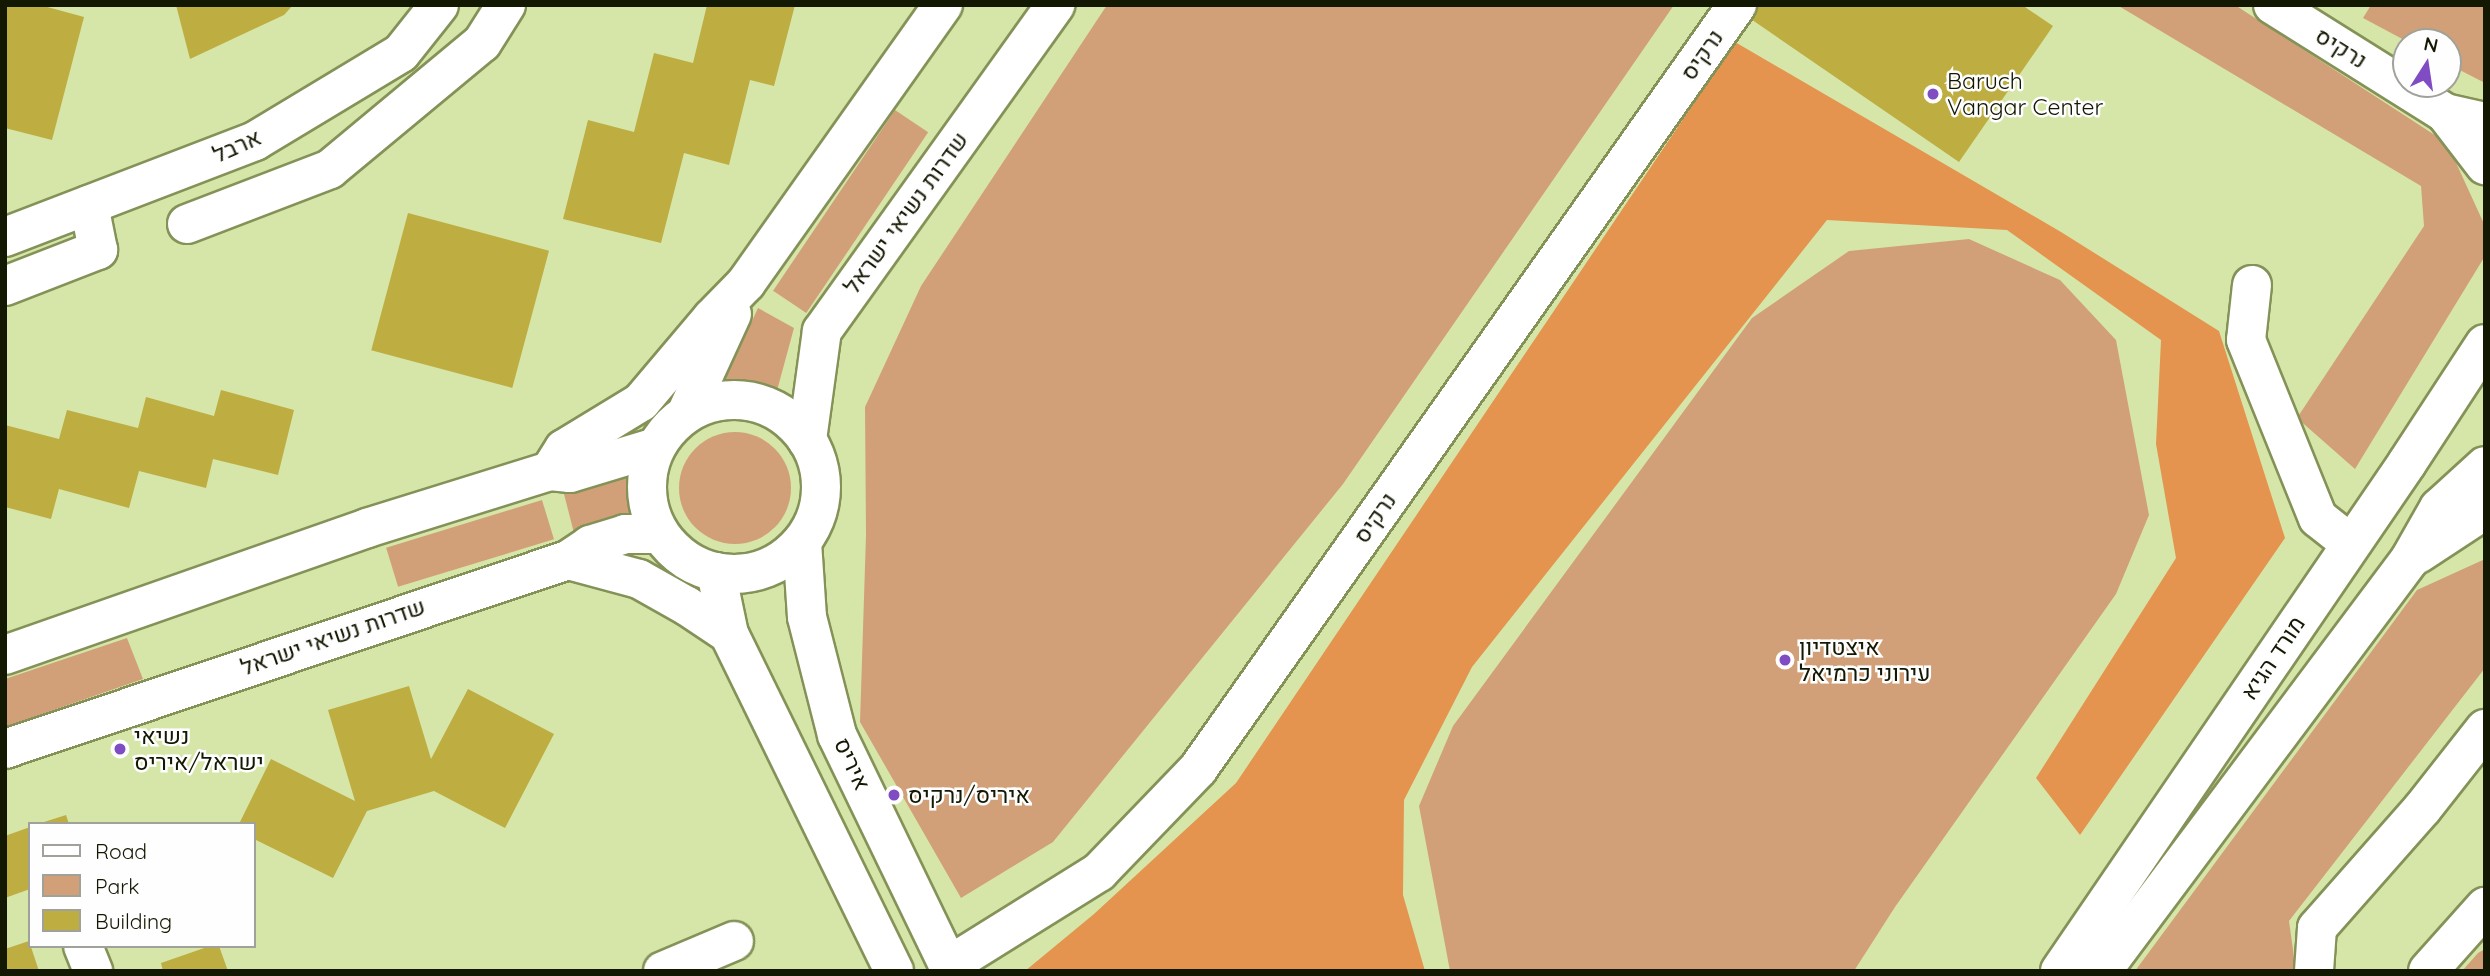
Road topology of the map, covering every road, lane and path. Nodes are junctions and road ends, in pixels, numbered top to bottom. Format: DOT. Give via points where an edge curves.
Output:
graph roads {
  1 [pos="439,5"];
  2 [pos="506,5"];
  3 [pos="943,5"];
  4 [pos="1055,5"];
  5 [pos="1737,5"];
  6 [pos="2273,5"];
  7 [pos="2445,113"];
  8 [pos="2485,122"];
  9 [pos="2485,165"];
  10 [pos="89,205"];
  11 [pos="187,224"];
  12 [pos="5,237"];
  13 [pos="746,283"];
  14 [pos="2252,285"];
  15 [pos="5,286"];
  16 [pos="2485,344"];
  17 [pos="686,414"];
  18 [pos="807,440"];
  19 [pos="656,447"];
  20 [pos="2485,466"];
  21 [pos="550,471"];
  22 [pos="2485,510"];
  23 [pos="660,534"];
  24 [pos="802,542"];
  25 [pos="2351,544"];
  26 [pos="2410,559"];
  27 [pos="568,560"];
  28 [pos="716,572"];
  29 [pos="729,634"];
  30 [pos="5,655"];
  31 [pos="2485,729"];
  32 [pos="5,749"];
  33 [pos="2485,907"];
  34 [pos="734,941"];
  35 [pos="84,948"];
  36 [pos="949,969"];
  37 [pos="93,971"];
  38 [pos="663,971"];
  39 [pos="894,971"];
  40 [pos="2060,971"];
  41 [pos="2102,971"];
  42 [pos="2314,971"];
  43 [pos="2428,971"];
  1 -- 10 [label="street, ארבל" via="401,53 255,141"];
  2 -- 11 [label="street" via="482,43 330,169"];
  3 -- 13 [label="street"];
  4 -- 18 [label="street, שדרות נשיאי ישראל" via="822,331"];
  5 -- 36 [label="street, נרקיס" via="1198,769 1098,872"];
  6 -- 7 [label="street, נרקיס"];
  7 -- 8 [label="street, נרקיס"];
  7 -- 9 [label="street, נרקיס"];
  10 -- 12 [label="street, ארבל"];
  10 -- 15 [label="street" via="98,250"];
  13 -- 17 [label="street"];
  13 -- 21 [label="street" via="641,402 565,449"];
  14 -- 25 [label="street" via="2246,340 2318,518"];
  16 -- 25 [label="street, מורד הגיא"];
  17 -- 18 [label="street" via="711,403 765,406 789,419"];
  17 -- 19 [label="street"];
  18 -- 24 [label="street" via="818,464 821,491 815,518"];
  19 -- 21 [label="street" via="570,473"];
  19 -- 23 [label="street" via="646,492"];
  20 -- 26 [label="street" via="2440,508"];
  21 -- 30 [label="street" via="367,528"];
  22 -- 26 [label="street"];
  23 -- 27 [label="street, שדרות נשיאי ישראל" via="625,534 590,545"];
  23 -- 28 [label="street" via="685,558"];
  24 -- 28 [label="street" via="782,560 761,570"];
  24 -- 36 [label="street, איריס" via="807,617 837,735"];
  25 -- 40 [label="street, מורד הגיא"];
  26 -- 41 [label="street"];
  27 -- 29 [label="street" via="639,579"];
  27 -- 32 [label="street, שדרות נשיאי ישראל"];
  28 -- 29 [label="street"];
  29 -- 39 [label="street"];
  31 -- 42 [label="street" via="2317,928"];
  33 -- 43 [label="street"];
  34 -- 38 [label="street"];
  35 -- 37 [label="street"];
}
